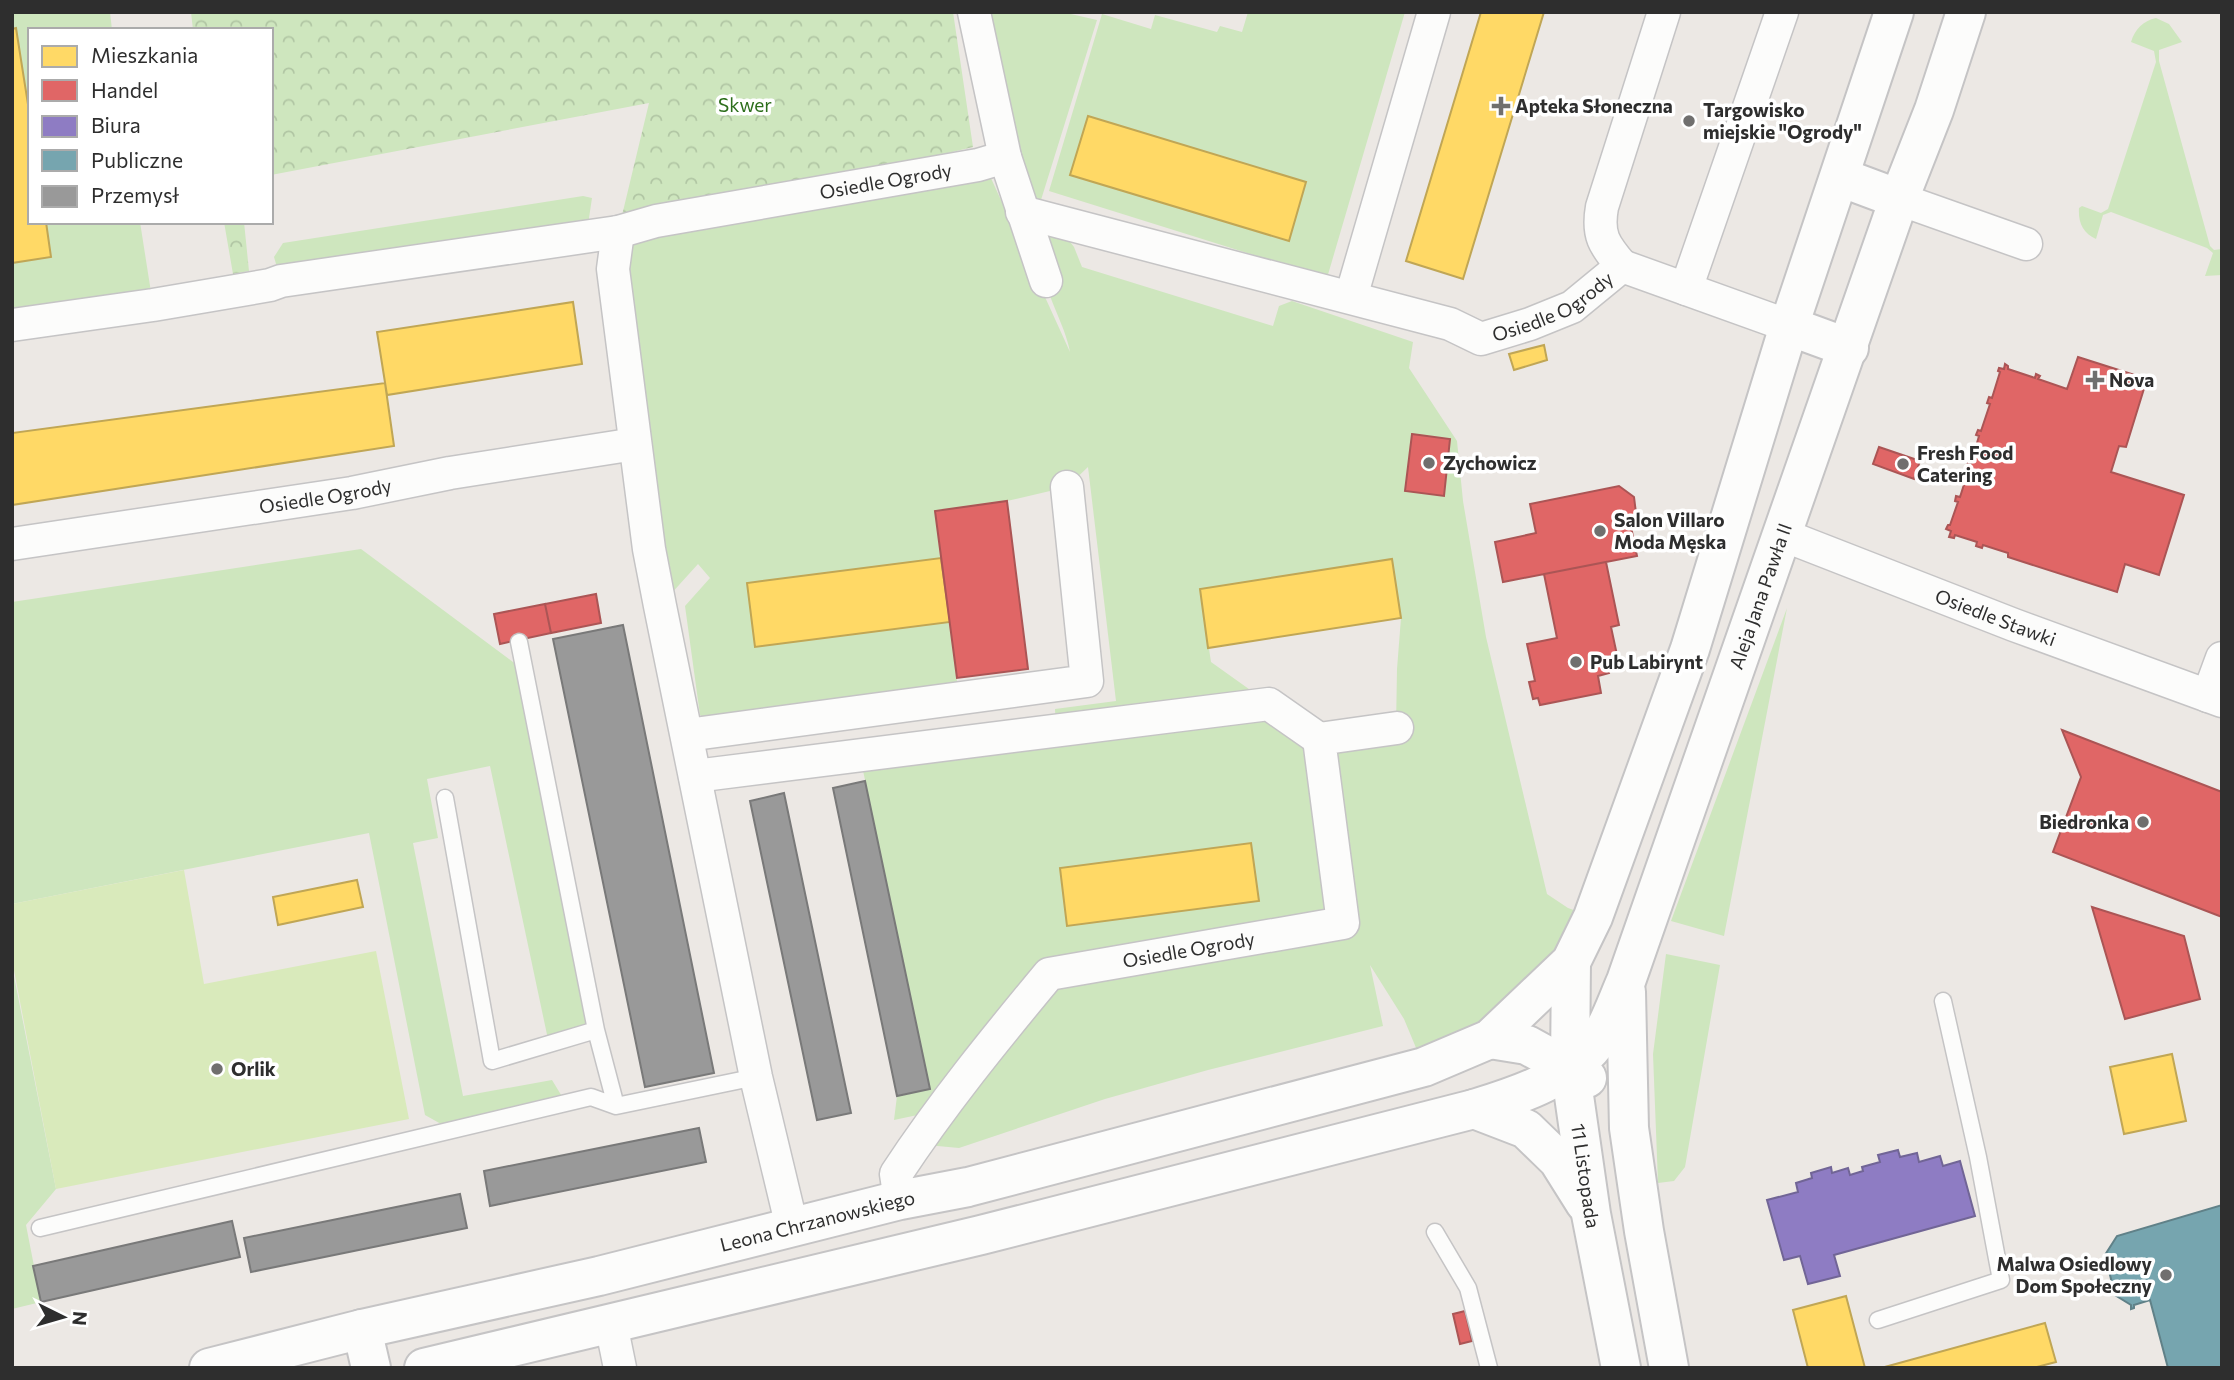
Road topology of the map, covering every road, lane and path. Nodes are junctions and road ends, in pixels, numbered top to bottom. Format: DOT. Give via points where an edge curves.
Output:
graph roads {
  1 [pos="974,12"];
  2 [pos="1434,12"];
  3 [pos="1664,12"];
  4 [pos="1782,12"];
  5 [pos="1894,12"];
  6 [pos="1966,12"];
  7 [pos="1006,157"];
  8 [pos="1840,177"];
  9 [pos="1899,200"];
  10 [pos="1022,212"];
  11 [pos="618,232"];
  12 [pos="2026,244"];
  13 [pos="1622,266"];
  14 [pos="1046,281"];
  15 [pos="1686,289"];
  16 [pos="1351,297"];
  17 [pos="12,325"];
  18 [pos="1789,326"];
  19 [pos="1849,348"];
  20 [pos="635,444"];
  21 [pos="1067,487"];
  22 [pos="1732,516"];
  23 [pos="1783,535"];
  24 [pos="12,544"];
  25 [pos="519,642"];
  26 [pos="2222,658"];
  27 [pos="2215,698"];
  28 [pos="1397,728"];
  29 [pos="687,735"];
  30 [pos="1319,739"];
  31 [pos="695,776"];
  32 [pos="445,798"];
  33 [pos="1571,962"];
  34 [pos="1626,981"];
  35 [pos="1943,1000"];
  36 [pos="596,1030"];
  37 [pos="1490,1039"];
  38 [pos="1570,1068"];
  39 [pos="756,1077"];
  40 [pos="616,1105"];
  41 [pos="1474,1109"];
  42 [pos="1629,1128"];
  43 [pos="900,1200"];
  44 [pos="1591,1214"];
  45 [pos="792,1227"];
  46 [pos="40,1228"];
  47 [pos="1435,1232"];
  48 [pos="600,1276"];
  49 [pos="1878,1320"];
  50 [pos="611,1324"];
  51 [pos="362,1329"];
  52 [pos="209,1368"];
  53 [pos="371,1368"];
  54 [pos="424,1368"];
  55 [pos="620,1368"];
  56 [pos="1489,1368"];
  57 [pos="1621,1368"];
  58 [pos="1669,1368"];
  1 -- 7 [label="street"];
  2 -- 16 [label="street"];
  3 -- 13 [label="street" via="1602,207 1603,244"];
  4 -- 15 [label="street"];
  5 -- 8 [label="street"];
  6 -- 9 [label="street, Aleja Jana Pawła II"];
  7 -- 10 [label="street"];
  7 -- 11 [label="street, Osiedle Ogrody" via="656,221"];
  8 -- 9 [label="street"];
  8 -- 18 [label="street"];
  9 -- 12 [label="street"];
  9 -- 19 [label="street, Aleja Jana Pawła II"];
  10 -- 14 [label="street"];
  10 -- 16 [label="street, Osiedle Ogrody"];
  11 -- 17 [label="street, Osiedle Ogrody"];
  11 -- 20 [label="street" via="613,270"];
  13 -- 15 [label="street, Osiedle Ogrody"];
  13 -- 16 [label="street, Osiedle Ogrody" via="1572,307 1481,339 1450,324"];
  15 -- 18 [label="street, Osiedle Ogrody"];
  18 -- 19 [label="street"];
  18 -- 22 [label="street"];
  19 -- 23 [label="street, Aleja Jana Pawła II"];
  20 -- 24 [label="street, Osiedle Ogrody" via="352,493"];
  20 -- 29 [label="street" via="649,549"];
  21 -- 29 [label="street" via="1087,681"];
  22 -- 23 [label="street"];
  22 -- 33 [label="street" via="1690,649 1592,917"];
  23 -- 27 [label="street, Osiedle Stawki"];
  23 -- 34 [label="street, Aleja Jana Pawła II"];
  25 -- 36 [label="lane"];
  26 -- 27 [label="street, Osiedle Stawki"];
  28 -- 30 [label="street"];
  29 -- 31 [label="street"];
  30 -- 31 [label="street" via="1269,704"];
  30 -- 43 [label="street, Osiedle Ogrody" via="1343,923 1049,974 909,1154 896,1174"];
  31 -- 39 [label="street"];
  32 -- 36 [label="lane" via="492,1061"];
  33 -- 37 [label="street"];
  33 -- 38 [label="street"];
  34 -- 38 [label="street, Aleja Jana Pawła II" via="1600,1037"];
  34 -- 42 [label="street, 11 Listopada"];
  35 -- 49 [label="lane" via="2001,1280"];
  36 -- 40 [label="lane"];
  37 -- 38 [label="street" via="1527,1045"];
  37 -- 43 [label="street, Leona Chrzanowskiego" via="1424,1066 968,1187"];
  38 -- 41 [label="street" via="1522,1094"];
  38 -- 42 [label="street, 11 Listopada" via="1592,1081"];
  38 -- 44 [label="street, 11 Listopada"];
  39 -- 40 [label="lane"];
  39 -- 45 [label="street"];
  40 -- 46 [label="lane" via="591,1097"];
  41 -- 44 [label="street" via="1526,1129 1558,1160"];
  41 -- 50 [label="street"];
  42 -- 58 [label="street, 11 Listopada"];
  43 -- 45 [label="street, Leona Chrzanowskiego"];
  44 -- 57 [label="street, 11 Listopada"];
  45 -- 48 [label="street, Leona Chrzanowskiego"];
  47 -- 56 [label="lane" via="1468,1288"];
  48 -- 50 [label="street"];
  48 -- 51 [label="street, Leona Chrzanowskiego"];
  50 -- 54 [label="street"];
  50 -- 55 [label="street"];
  51 -- 52 [label="street, Leona Chrzanowskiego"];
  51 -- 53 [label="street"];
}
